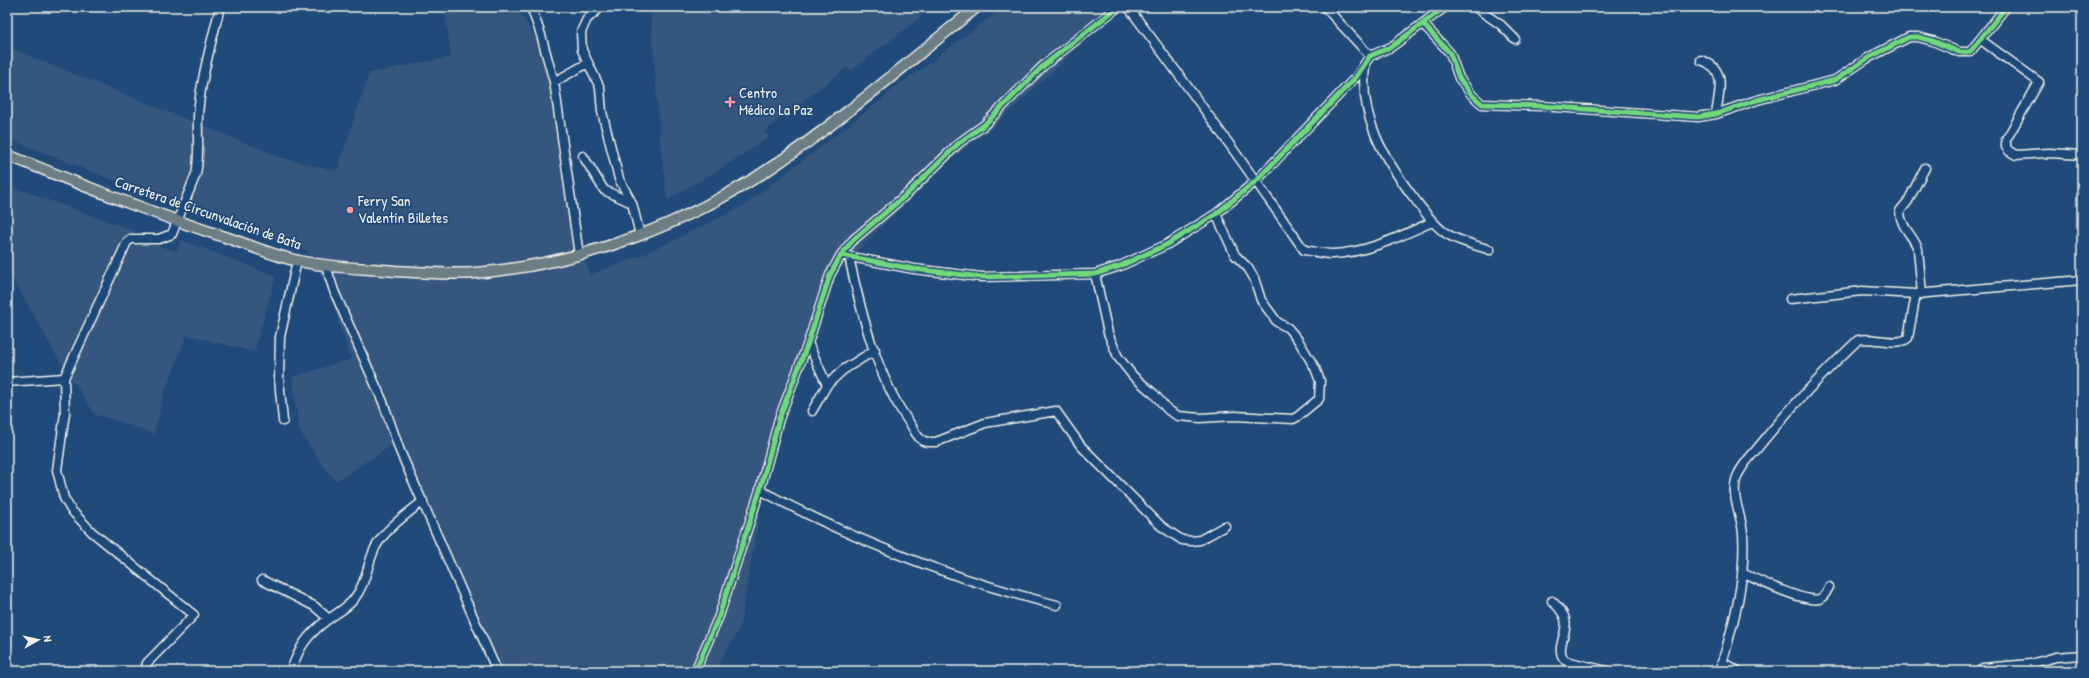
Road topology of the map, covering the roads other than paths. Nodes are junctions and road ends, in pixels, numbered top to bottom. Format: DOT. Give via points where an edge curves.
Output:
graph roads {
  1 [pos="220,7"];
  2 [pos="531,7"];
  3 [pos="602,7"];
  4 [pos="977,7"];
  5 [pos="1118,7"];
  6 [pos="1128,7"];
  7 [pos="1324,7"];
  8 [pos="1444,7"];
  9 [pos="1475,7"];
  10 [pos="2006,7"];
  11 [pos="1423,24"];
  12 [pos="1516,39"];
  13 [pos="1981,40"];
  14 [pos="1368,60"];
  15 [pos="1700,60"];
  16 [pos="588,63"];
  17 [pos="554,82"];
  18 [pos="1716,114"];
  19 [pos="2082,154"];
  20 [pos="7,155"];
  21 [pos="583,156"];
  22 [pos="1925,168"];
  23 [pos="1257,180"];
  24 [pos="632,203"];
  25 [pos="1216,214"];
  26 [pos="178,222"];
  27 [pos="1432,222"];
  28 [pos="640,235"];
  29 [pos="1490,250"];
  30 [pos="579,255"];
  31 [pos="845,256"];
  32 [pos="297,261"];
  33 [pos="326,266"];
  34 [pos="1095,274"];
  35 [pos="2082,280"];
  36 [pos="1919,294"];
  37 [pos="1790,299"];
  38 [pos="808,342"];
  39 [pos="875,350"];
  40 [pos="64,378"];
  41 [pos="7,382"];
  42 [pos="827,385"];
  43 [pos="812,411"];
  44 [pos="283,421"];
  45 [pos="760,490"];
  46 [pos="423,501"];
  47 [pos="1225,526"];
  48 [pos="1742,573"];
  49 [pos="262,580"];
  50 [pos="1829,588"];
  51 [pos="1552,600"];
  52 [pos="1057,605"];
  53 [pos="328,619"];
  54 [pos="2082,655"];
  55 [pos="1722,662"];
  56 [pos="145,671"];
  57 [pos="291,671"];
  58 [pos="497,671"];
  59 [pos="695,671"];
  60 [pos="1607,671"];
  61 [pos="1720,671"];
  62 [pos="1738,671"];
  63 [pos="1978,671"];
  1 -- 26 [label="street" via="199,110 198,165"];
  2 -- 17 [label="street"];
  3 -- 16 [label="street" via="587,19 581,32 582,50"];
  4 -- 28 [label="main road, Carretera de Circunvalación de Bata" via="882,86 775,165 677,221"];
  5 -- 31 [label="street" via="1043,66 984,125 959,143 907,194 853,240"];
  6 -- 23 [label="street"];
  7 -- 14 [label="street"];
  8 -- 11 [label="street"];
  9 -- 12 [label="street"];
  10 -- 13 [label="street"];
  11 -- 14 [label="street"];
  11 -- 18 [label="street" via="1450,53 1460,78 1472,96 1482,104 1664,116 1698,117"];
  13 -- 18 [label="street" via="1974,49 1966,53 1918,37 1910,37 1868,58 1835,80 1757,100"];
  13 -- 19 [label="street" via="2039,82 2006,140 2009,151 2016,155"];
  14 -- 23 [label="street" via="1346,88"];
  14 -- 27 [label="street" via="1364,94 1374,136 1398,177"];
  15 -- 18 [label="street" via="1710,63 1719,76"];
  16 -- 17 [label="street"];
  16 -- 24 [label="street" via="600,88 602,112 619,180"];
  17 -- 30 [label="street"];
  20 -- 26 [label="main road, Carretera de Circunvalación de Bata"];
  21 -- 24 [label="street" via="604,190"];
  22 -- 36 [label="street" via="1900,211 1904,227 1918,249"];
  23 -- 25 [label="street"];
  23 -- 27 [label="street" via="1304,250 1332,254 1355,250 1390,242"];
  24 -- 28 [label="street"];
  25 -- 34 [label="street" via="1166,245 1120,266"];
  25 -- 34 [label="street" via="1235,255 1254,278 1261,300 1277,322 1288,328 1298,340 1320,381 1319,399 1293,419 1235,416 1200,418 1178,416 1168,410 1118,358 1108,333"];
  26 -- 32 [label="main road, Carretera de Circunvalación de Bata"];
  26 -- 40 [label="street" via="172,234 166,237 131,239 127,242"];
  27 -- 29 [label="street" via="1446,233"];
  28 -- 30 [label="main road, Carretera de Circunvalación de Bata"];
  30 -- 33 [label="main road, Carretera de Circunvalación de Bata" via="535,265 473,273"];
  31 -- 34 [label="street" via="914,269 981,277"];
  31 -- 38 [label="street" via="830,275"];
  31 -- 39 [label="street"];
  32 -- 33 [label="main road, Carretera de Circunvalación de Bata"];
  32 -- 44 [label="street" via="280,337 279,379"];
  33 -- 46 [label="street" via="334,291 383,402 400,451"];
  35 -- 36 [label="street"];
  36 -- 37 [label="street" via="1862,291"];
  36 -- 48 [label="street" via="1908,338 1900,342 1869,338 1858,340 1773,428 1746,463 1736,479 1735,488 1743,533"];
  38 -- 42 [label="street"];
  38 -- 45 [label="street" via="779,419"];
  39 -- 42 [label="street" via="843,370"];
  39 -- 47 [label="street" via="892,395 921,440 928,443 936,442 985,423 1056,410 1081,446 1161,526 1182,540 1192,541 1200,540"];
  40 -- 41 [label="street"];
  40 -- 56 [label="street" via="65,413 57,470 64,498 92,532 194,615 147,663"];
  42 -- 43 [label="street"];
  45 -- 52 [label="street" via="799,511 925,563 1010,594"];
  45 -- 59 [label="street" via="720,616"];
  46 -- 53 [label="street" via="382,537 367,568 362,588 353,601"];
  46 -- 58 [label="street"];
  48 -- 50 [label="street" via="1805,599 1823,597"];
  48 -- 55 [label="street" via="1734,626"];
  49 -- 53 [label="street" via="314,606"];
  51 -- 60 [label="street" via="1563,612 1566,620 1561,657 1566,661"];
  53 -- 57 [label="street" via="298,649"];
  54 -- 63 [label="street" via="2056,657 2030,664 1983,668"];
  55 -- 61 [label="street"];
  55 -- 62 [label="street"];
}
